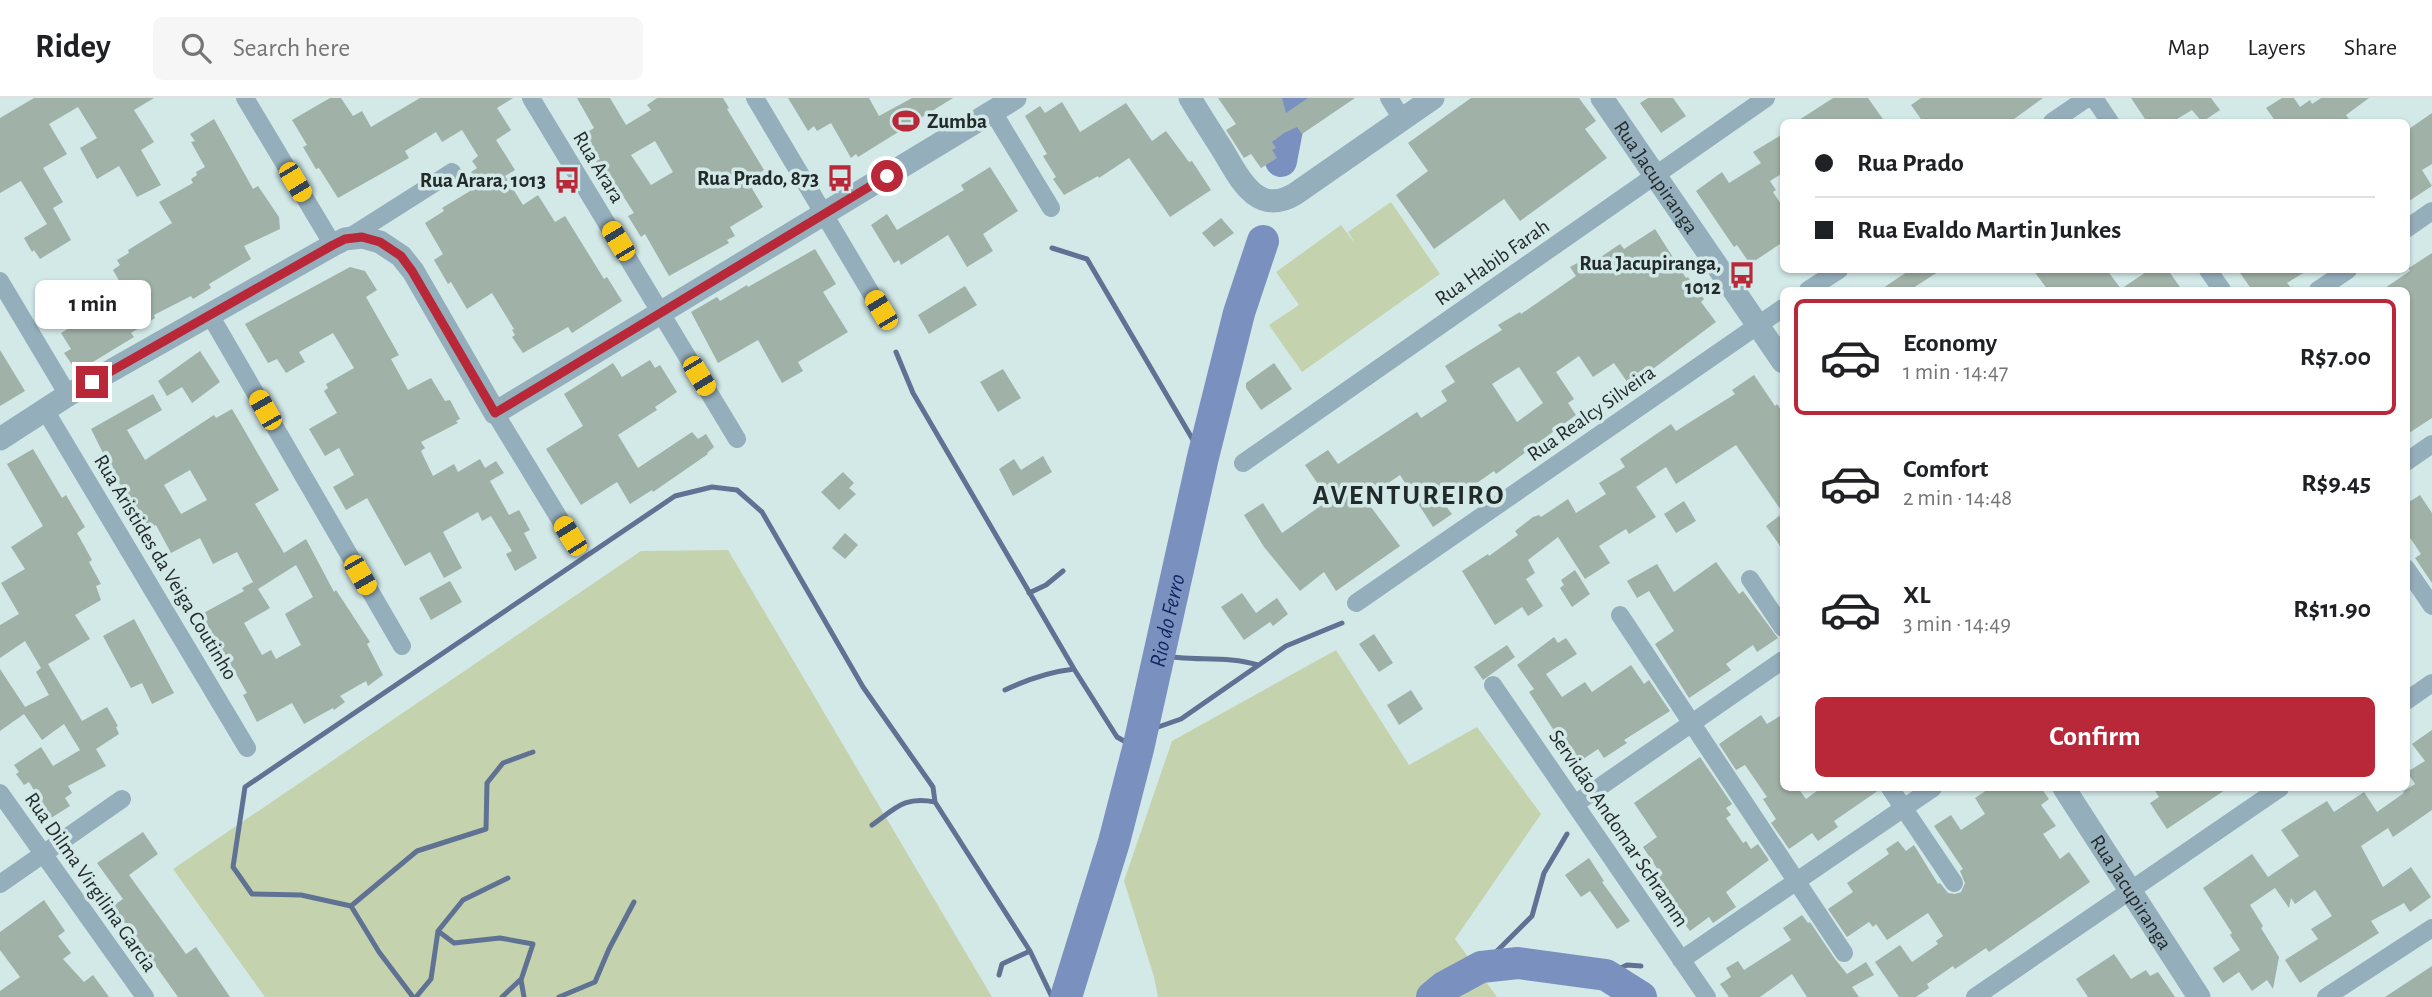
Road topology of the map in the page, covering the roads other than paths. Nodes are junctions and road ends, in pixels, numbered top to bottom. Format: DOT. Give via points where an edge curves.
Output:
graph roads {
  1 [pos="245,98"];
  2 [pos="531,98"];
  3 [pos="755,98"];
  4 [pos="1016,98"];
  5 [pos="1190,98"];
  6 [pos="1389,98"];
  7 [pos="1433,98"];
  8 [pos="1602,98"];
  9 [pos="1766,98"];
  10 [pos="2087,98"];
  11 [pos="2094,98"];
  12 [pos="989,105"];
  13 [pos="1402,119"];
  14 [pos="2056,119"];
  15 [pos="2108,119"];
  16 [pos="452,172"];
  17 [pos="1655,175"];
  18 [pos="1051,208"];
  19 [pos="2432,211"];
  20 [pos="824,214"];
  21 [pos="2410,226"];
  22 [pos="339,242"];
  23 [pos="1834,273"];
  24 [pos="2344,273"];
  25 [pos="0,281"];
  26 [pos="1813,287"];
  27 [pos="2322,287"];
  28 [pos="881,310"];
  29 [pos="1780,310"];
  30 [pos="661,313"];
  31 [pos="210,315"];
  32 [pos="1758,325"];
  33 [pos="1780,358"];
  34 [pos="68,395"];
  35 [pos="45,410"];
  36 [pos="495,413"];
  37 [pos="0,439"];
  38 [pos="737,439"];
  39 [pos="2432,444"];
  40 [pos="2410,459"];
  41 [pos="1243,463"];
  42 [pos="570,536"];
  43 [pos="2410,574"];
  44 [pos="1750,579"];
  45 [pos="1356,603"];
  46 [pos="2432,606"];
  47 [pos="1620,615"];
  48 [pos="1780,624"];
  49 [pos="402,646"];
  50 [pos="1780,662"];
  51 [pos="2432,683"];
  52 [pos="1493,685"];
  53 [pos="2410,698"];
  54 [pos="1692,723"];
  55 [pos="247,748"];
  56 [pos="1892,791"];
  57 [pos="1928,791"];
  58 [pos="2066,791"];
  59 [pos="2276,791"];
  60 [pos="0,793"];
  61 [pos="122,799"];
  62 [pos="1575,804"];
  63 [pos="1904,807"];
  64 [pos="42,855"];
  65 [pos="1796,881"];
  66 [pos="1954,883"];
  67 [pos="0,884"];
  68 [pos="2130,890"];
  69 [pos="2432,928"];
  70 [pos="1844,953"];
  71 [pos="1681,960"];
  72 [pos="145,997"];
  73 [pos="1707,997"];
  74 [pos="1975,997"];
  75 [pos="2199,997"];
  76 [pos="2326,997"];
  1 -- 22 [label="street"];
  2 -- 30 [label="street, Rua Arara"];
  3 -- 20 [label="street"];
  4 -- 12 [label="street"];
  5 -- 13 [label="street" via="1245,186 1272,201 1295,194"];
  6 -- 13 [label="street"];
  7 -- 13 [label="street"];
  8 -- 17 [label="street, Rua Jacupiranga"];
  9 -- 17 [label="street, Rua Habib Farah"];
  10 -- 14 [label="street"];
  11 -- 15 [label="street"];
  12 -- 18 [label="street"];
  12 -- 20 [label="street"];
  16 -- 22 [label="street"];
  17 -- 32 [label="street, Rua Jacupiranga"];
  17 -- 41 [label="street, Rua Habib Farah"];
  19 -- 21 [label="street"];
  20 -- 28 [label="street"];
  20 -- 30 [label="street"];
  22 -- 31 [label="street"];
  22 -- 36 [label="street" via="362,237 401,256"];
  23 -- 26 [label="street"];
  24 -- 27 [label="street"];
  25 -- 34 [label="street"];
  29 -- 32 [label="street, Rua Realcy Silveira"];
  30 -- 36 [label="street"];
  30 -- 38 [label="street, Rua Arara"];
  31 -- 34 [label="street"];
  31 -- 49 [label="street"];
  32 -- 33 [label="street, Rua Jacupiranga"];
  32 -- 45 [label="street, Rua Realcy Silveira"];
  34 -- 35 [label="street"];
  35 -- 37 [label="street"];
  35 -- 55 [label="street, Rua Aristides da Veiga Coutinho"];
  36 -- 42 [label="street"];
  39 -- 40 [label="street"];
  43 -- 46 [label="street"];
  44 -- 48 [label="street"];
  47 -- 54 [label="street"];
  50 -- 54 [label="street"];
  51 -- 53 [label="street"];
  52 -- 62 [label="street, Servidão Andomar Schramm"];
  54 -- 62 [label="street"];
  54 -- 65 [label="street"];
  56 -- 63 [label="street"];
  57 -- 63 [label="street"];
  58 -- 68 [label="street, Rua Jacupiranga"];
  59 -- 68 [label="street"];
  60 -- 64 [label="street, Rua Dilma Virgilina Garcia"];
  61 -- 64 [label="street"];
  62 -- 71 [label="street, Servidão Andomar Schramm"];
  63 -- 65 [label="street"];
  63 -- 66 [label="street"];
  64 -- 67 [label="street"];
  64 -- 72 [label="street, Rua Dilma Virgilina Garcia"];
  65 -- 70 [label="street"];
  65 -- 71 [label="street"];
  68 -- 74 [label="street"];
  68 -- 75 [label="street, Rua Jacupiranga"];
  69 -- 76 [label="street"];
  71 -- 73 [label="street, Servidão Andomar Schramm"];
}
